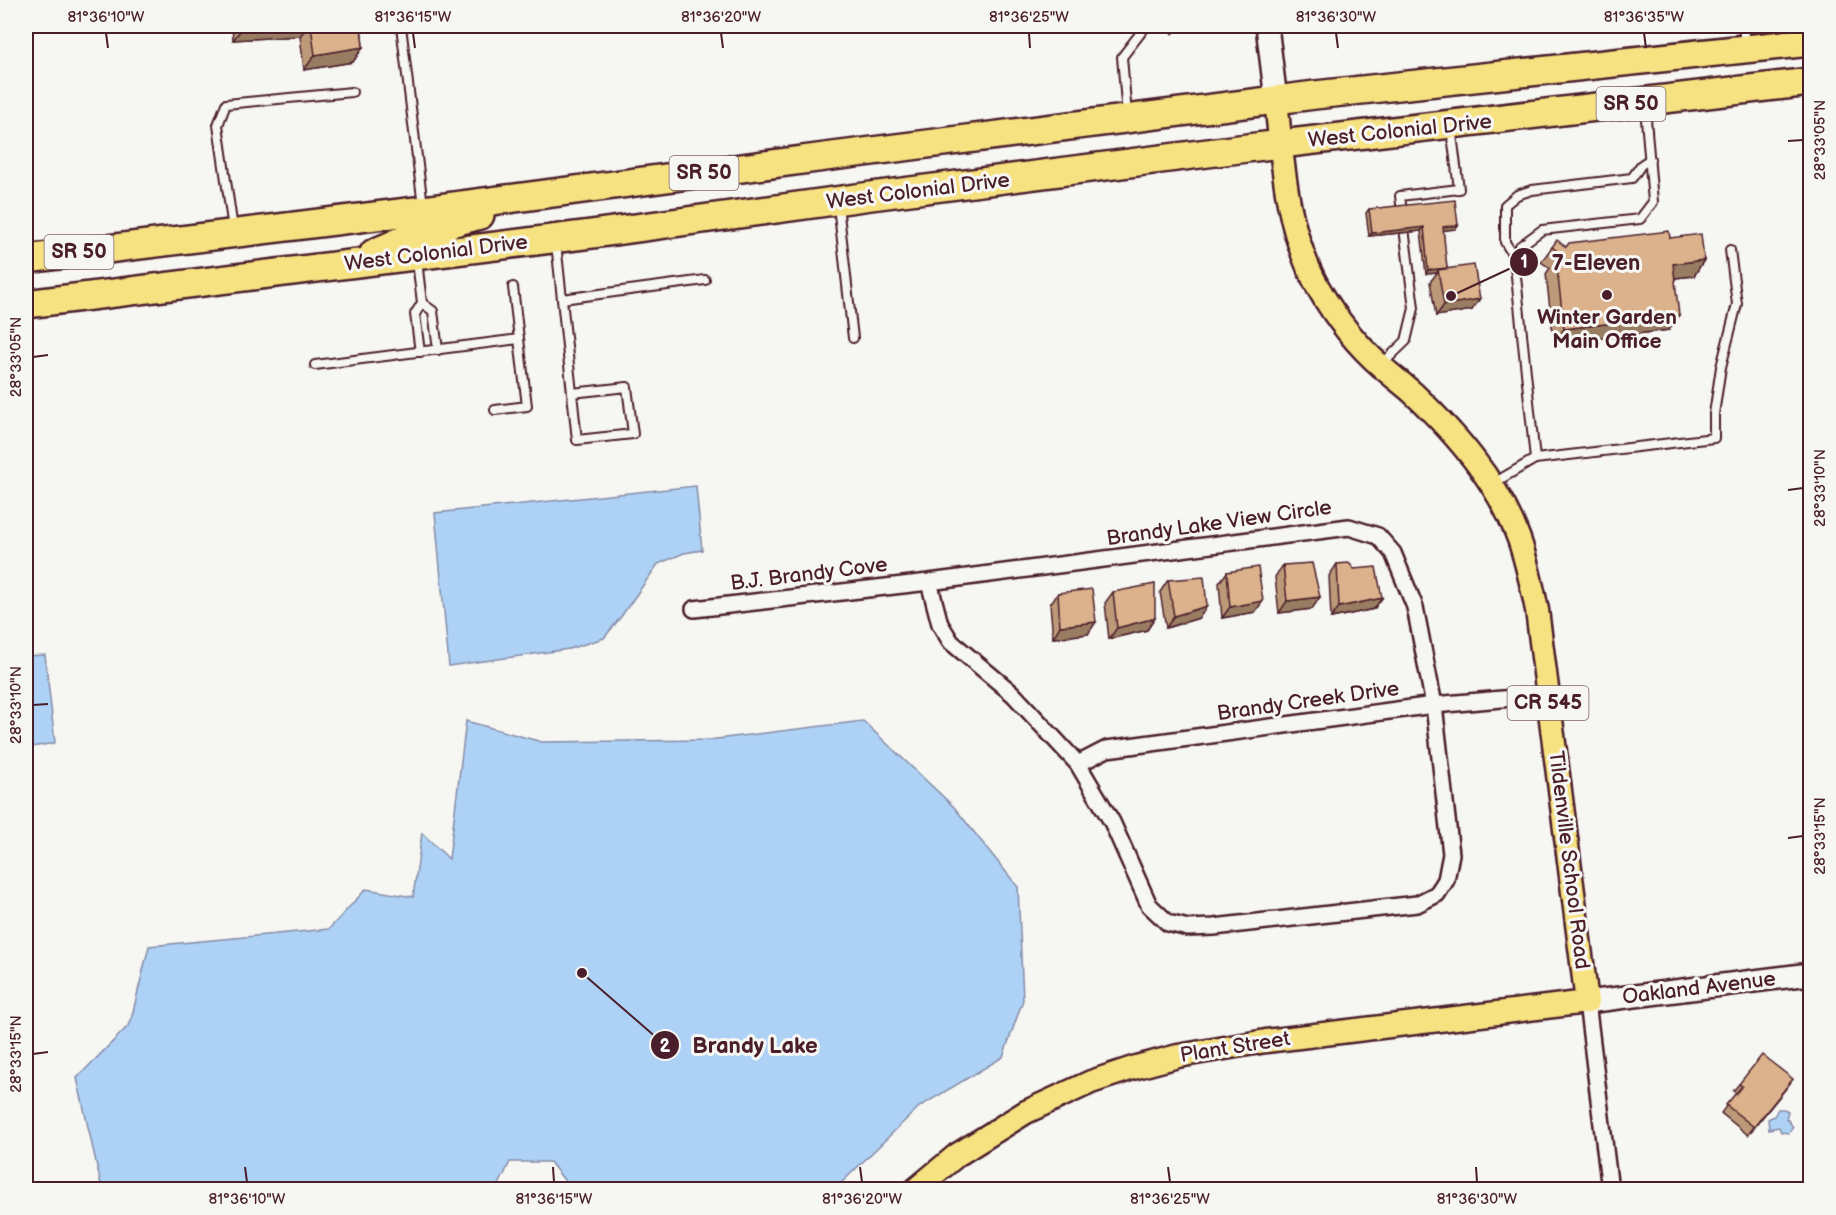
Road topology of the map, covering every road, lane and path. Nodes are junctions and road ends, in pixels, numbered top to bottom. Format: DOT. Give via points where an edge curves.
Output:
graph roads {
  1 [pos="401,26"];
  2 [pos="1146,26"];
  3 [pos="1267,26"];
  4 [pos="1744,37"];
  5 [pos="1810,42"];
  6 [pos="1810,82"];
  7 [pos="352,92"];
  8 [pos="1276,100"];
  9 [pos="1644,102"];
  10 [pos="1127,119"];
  11 [pos="1451,126"];
  12 [pos="1280,145"];
  13 [pos="1650,159"];
  14 [pos="565,192"];
  15 [pos="838,201"];
  16 [pos="423,210"];
  17 [pos="233,234"];
  18 [pos="555,239"];
  19 [pos="1730,250"];
  20 [pos="417,255"];
  21 [pos="1514,257"];
  22 [pos="26,259"];
  23 [pos="348,264"];
  24 [pos="705,280"];
  25 [pos="513,286"];
  26 [pos="562,299"];
  27 [pos="422,303"];
  28 [pos="26,304"];
  29 [pos="853,338"];
  30 [pos="519,339"];
  31 [pos="438,350"];
  32 [pos="420,352"];
  33 [pos="315,365"];
  34 [pos="1380,366"];
  35 [pos="572,393"];
  36 [pos="495,410"];
  37 [pos="1535,459"];
  38 [pos="1492,484"];
  39 [pos="929,582"];
  40 [pos="694,609"];
  41 [pos="1548,695"];
  42 [pos="1434,705"];
  43 [pos="1078,764"];
  44 [pos="1810,974"];
  45 [pos="1587,1002"];
  46 [pos="915,1190"];
  47 [pos="1610,1190"];
  1 -- 16 [label="lane"];
  2 -- 10 [label="lane" via="1122,57"];
  3 -- 8 [label="street, CR 545"];
  4 -- 5 [label="highway, West Colonial Drive / SR 50"];
  4 -- 8 [label="highway, West Colonial Drive / SR 50"];
  6 -- 9 [label="highway, West Colonial Drive / SR 50"];
  7 -- 17 [label="lane" via="226,104 218,125"];
  8 -- 10 [label="highway, West Colonial Drive / SR 50"];
  8 -- 12 [label="main road, CR 545"];
  9 -- 11 [label="highway, West Colonial Drive / SR 50"];
  9 -- 13 [label="lane"];
  10 -- 14 [label="highway, West Colonial Drive / SR 50"];
  11 -- 12 [label="highway, West Colonial Drive / SR 50"];
  11 -- 34 [label="lane" via="1459,189 1400,195 1414,308 1406,340"];
  12 -- 15 [label="highway, West Colonial Drive / SR 50"];
  12 -- 34 [label="main road, Tildenville School Road / CR 545" via="1290,216 1306,263 1334,311"];
  13 -- 21 [label="lane" via="1653,202 1640,219 1542,230 1520,246"];
  13 -- 21 [label="lane" via="1632,178 1517,195 1505,205 1505,242"];
  14 -- 16 [label="highway, West Colonial Drive / SR 50"];
  14 -- 20 [label="highway" via="451,223"];
  15 -- 18 [label="highway, West Colonial Drive / SR 50"];
  15 -- 29 [label="lane"];
  16 -- 17 [label="highway, West Colonial Drive / SR 50"];
  16 -- 23 [label="highway" via="418,228 405,240"];
  17 -- 22 [label="highway, West Colonial Drive / SR 50"];
  18 -- 20 [label="highway, West Colonial Drive / SR 50"];
  18 -- 26 [label="lane"];
  19 -- 37 [label="lane" via="1737,304 1721,367 1714,438"];
  20 -- 23 [label="highway, West Colonial Drive / SR 50"];
  20 -- 27 [label="lane"];
  21 -- 37 [label="lane"];
  23 -- 28 [label="highway, West Colonial Drive / SR 50"];
  24 -- 26 [label="lane"];
  25 -- 30 [label="lane"];
  26 -- 35 [label="lane"];
  27 -- 31 [label="lane" via="433,311"];
  27 -- 32 [label="lane" via="415,314"];
  30 -- 31 [label="lane"];
  30 -- 36 [label="lane" via="527,406"];
  31 -- 32 [label="lane"];
  32 -- 33 [label="lane"];
  34 -- 38 [label="main road, Tildenville School Road / CR 545" via="1446,426"];
  35 -- 35 [label="lane" via="577,440 633,434 627,387"];
  37 -- 38 [label="lane"];
  38 -- 41 [label="main road, Tildenville School Road / CR 545" via="1529,570"];
  39 -- 40 [label="street, B.J. Brandy Cove"];
  39 -- 42 [label="street, Brandy Lake View Circle" via="1349,526 1378,536 1393,553 1415,607"];
  39 -- 43 [label="street, Brandy Lake View Circle" via="940,624 951,642 1013,694"];
  41 -- 42 [label="street, Brandy Creek Drive"];
  41 -- 45 [label="main road, Tildenville School Road / CR 545"];
  42 -- 43 [label="street, Brandy Creek Drive" via="1107,749"];
  42 -- 43 [label="street, Brandy Lake View Circle" via="1451,854 1446,880 1437,894 1417,904 1215,927 1188,928 1168,923 1149,905 1112,822"];
  44 -- 45 [label="street, Oakland Avenue"];
  45 -- 46 [label="main road, Plant Street" via="1266,1041 1133,1068 1091,1082 1026,1112 957,1155"];
  45 -- 47 [label="street, Tildenville School Road"];
}
